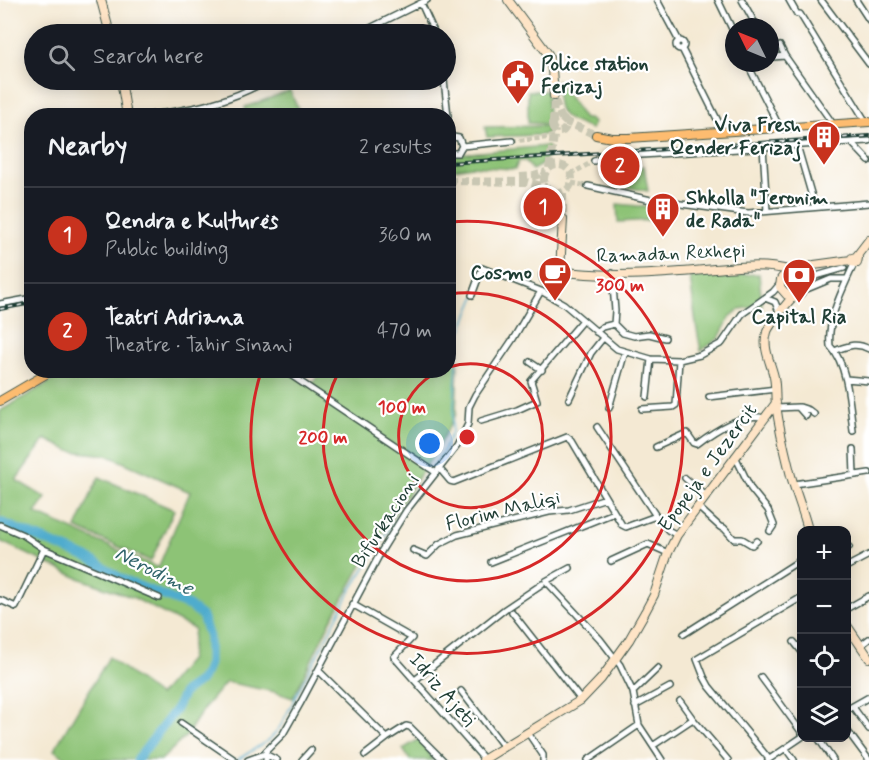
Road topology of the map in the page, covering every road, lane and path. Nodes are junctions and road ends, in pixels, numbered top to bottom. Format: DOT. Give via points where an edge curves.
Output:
graph roads {
  1 [pos="101,0"];
  2 [pos="427,0"];
  3 [pos="508,0"];
  4 [pos="657,0"];
  5 [pos="718,0"];
  6 [pos="741,0"];
  7 [pos="789,0"];
  8 [pos="821,0"];
  9 [pos="856,0"];
  10 [pos="421,3"];
  11 [pos="727,18"];
  12 [pos="752,18"];
  13 [pos="869,20"];
  14 [pos="107,24"];
  15 [pos="378,24"];
  16 [pos="430,24"];
  17 [pos="780,46"];
  18 [pos="779,56"];
  19 [pos="785,56"];
  20 [pos="869,64"];
  21 [pos="752,72"];
  22 [pos="123,90"];
  23 [pos="249,90"];
  24 [pos="445,90"];
  25 [pos="554,96"];
  26 [pos="126,108"];
  27 [pos="194,108"];
  28 [pos="447,108"];
  29 [pos="867,122"];
  30 [pos="833,124"];
  31 [pos="780,128"];
  32 [pos="723,131"];
  33 [pos="596,135"];
  34 [pos="456,138"];
  35 [pos="512,141"];
  36 [pos="869,141"];
  37 [pos="851,142"];
  38 [pos="797,145"];
  39 [pos="462,146"];
  40 [pos="763,147"];
  41 [pos="456,153"];
  42 [pos="594,161"];
  43 [pos="869,161"];
  44 [pos="588,186"];
  45 [pos="869,203"];
  46 [pos="815,207"];
  47 [pos="767,211"];
  48 [pos="563,219"];
  49 [pos="869,240"];
  50 [pos="869,256"];
  51 [pos="855,260"];
  52 [pos="810,266"];
  53 [pos="766,267"];
  54 [pos="777,267"];
  55 [pos="844,268"];
  56 [pos="559,271"];
  57 [pos="612,273"];
  58 [pos="796,273"];
  59 [pos="816,276"];
  60 [pos="847,279"];
  61 [pos="780,283"];
  62 [pos="550,284"];
  63 [pos="541,291"];
  64 [pos="801,291"];
  65 [pos="784,293"];
  66 [pos="472,295"];
  67 [pos="766,297"];
  68 [pos="24,300"];
  69 [pos="559,300"];
  70 [pos="0,304"];
  71 [pos="786,305"];
  72 [pos="780,315"];
  73 [pos="583,321"];
  74 [pos="614,324"];
  75 [pos="596,332"];
  76 [pos="603,338"];
  77 [pos="665,338"];
  78 [pos="869,349"];
  79 [pos="834,351"];
  80 [pos="625,352"];
  81 [pos="651,359"];
  82 [pos="679,360"];
  83 [pos="530,362"];
  84 [pos="542,370"];
  85 [pos="29,378"];
  86 [pos="39,378"];
  87 [pos="295,378"];
  88 [pos="846,379"];
  89 [pos="869,381"];
  90 [pos="776,389"];
  91 [pos="0,395"];
  92 [pos="647,397"];
  93 [pos="709,397"];
  94 [pos="568,399"];
  95 [pos="0,401"];
  96 [pos="776,406"];
  97 [pos="798,406"];
  98 [pos="609,408"];
  99 [pos="642,409"];
  100 [pos="814,414"];
  101 [pos="806,416"];
  102 [pos="764,418"];
  103 [pos="481,421"];
  104 [pos="597,427"];
  105 [pos="853,431"];
  106 [pos="656,447"];
  107 [pos="853,450"];
  108 [pos="735,456"];
  109 [pos="434,470"];
  110 [pos="869,473"];
  111 [pos="854,474"];
  112 [pos="685,478"];
  113 [pos="794,484"];
  114 [pos="705,495"];
  115 [pos="606,498"];
  116 [pos="698,506"];
  117 [pos="615,513"];
  118 [pos="656,516"];
  119 [pos="0,525"];
  120 [pos="807,526"];
  121 [pos="771,531"];
  122 [pos="676,534"];
  123 [pos="757,541"];
  124 [pos="44,549"];
  125 [pos="413,550"];
  126 [pos="668,553"];
  127 [pos="869,555"];
  128 [pos="611,561"];
  129 [pos="491,562"];
  130 [pos="797,562"];
  131 [pos="851,564"];
  132 [pos="570,568"];
  133 [pos="542,584"];
  134 [pos="869,596"];
  135 [pos="159,598"];
  136 [pos="797,599"];
  137 [pos="0,600"];
  138 [pos="352,604"];
  139 [pos="851,606"];
  140 [pos="512,612"];
  141 [pos="851,632"];
  142 [pos="684,634"];
  143 [pos="869,639"];
  144 [pos="794,642"];
  145 [pos="797,646"];
  146 [pos="860,646"];
  147 [pos="869,658"];
  148 [pos="615,660"];
  149 [pos="658,668"];
  150 [pos="318,670"];
  151 [pos="761,677"];
  152 [pos="415,680"];
  153 [pos="670,687"];
  154 [pos="461,691"];
  155 [pos="633,692"];
  156 [pos="869,698"];
  157 [pos="581,700"];
  158 [pos="680,701"];
  159 [pos="635,706"];
  160 [pos="851,707"];
  161 [pos="851,710"];
  162 [pos="693,719"];
  163 [pos="181,723"];
  164 [pos="639,725"];
  165 [pos="797,729"];
  166 [pos="869,729"];
  167 [pos="528,733"];
  168 [pos="851,736"];
  169 [pos="387,738"];
  170 [pos="797,739"];
  171 [pos="821,742"];
  172 [pos="654,745"];
  173 [pos="504,747"];
  174 [pos="786,749"];
  175 [pos="311,750"];
  176 [pos="365,755"];
  177 [pos="265,757"];
  178 [pos="234,759"];
  179 [pos="485,759"];
  180 [pos="248,760"];
  181 [pos="277,760"];
  182 [pos="302,760"];
  183 [pos="443,760"];
  184 [pos="543,760"];
  185 [pos="588,760"];
  186 [pos="662,760"];
  187 [pos="728,760"];
  188 [pos="768,760"];
  189 [pos="794,760"];
  190 [pos="833,760"];
  191 [pos="868,760"];
  1 -- 14 [label="main road"];
  2 -- 10 [label="street"];
  3 -- 25 [label="main road" via="548,54"];
  4 -- 32 [label="street" via="684,44 682,49"];
  5 -- 11 [label="street"];
  6 -- 12 [label="street"];
  7 -- 29 [label="street"];
  8 -- 20 [label="street"];
  9 -- 13 [label="street"];
  10 -- 15 [label="street"];
  10 -- 16 [label="street"];
  17 -- 19 [label="street"];
  18 -- 19 [label="street"];
  19 -- 30 [label="street"];
  21 -- 31 [label="street"];
  22 -- 26 [label="main road"];
  23 -- 27 [label="street"];
  24 -- 28 [label="street"];
  29 -- 30 [label="main road"];
  30 -- 31 [label="main road"];
  31 -- 32 [label="main road"];
  32 -- 33 [label="main road" via="629,138"];
  34 -- 39 [label="street"];
  35 -- 39 [label="street"];
  36 -- 37 [label="street"];
  37 -- 38 [label="street"];
  37 -- 43 [label="street"];
  38 -- 40 [label="street"];
  38 -- 46 [label="street"];
  39 -- 41 [label="street"];
  40 -- 42 [label="street"];
  40 -- 47 [label="street"];
  44 -- 47 [label="street" via="717,210"];
  45 -- 46 [label="street"];
  46 -- 47 [label="street"];
  48 -- 56 [label="main road"];
  49 -- 51 [label="main road"];
  50 -- 51 [label="main road"];
  51 -- 52 [label="main road"];
  51 -- 60 [label="street"];
  52 -- 54 [label="main road"];
  52 -- 58 [label="main road"];
  53 -- 54 [label="main road, Ramadan Rexhepi"];
  53 -- 57 [label="main road, Ramadan Rexhepi"];
  53 -- 61 [label="main road, Ramadan Rexhepi"];
  54 -- 58 [label="main road, Ramadan Rexhepi"];
  55 -- 59 [label="street"];
  56 -- 57 [label="main road, Ramadan Rexhepi"];
  56 -- 62 [label="main road"];
  56 -- 62 [label="main road" via="545,271"];
  57 -- 74 [label="street"];
  58 -- 59 [label="street"];
  58 -- 61 [label="main road" via="784,275"];
  58 -- 64 [label="main road" via="804,280"];
  59 -- 64 [label="street"];
  60 -- 64 [label="street" via="831,279"];
  60 -- 79 [label="street" via="830,323 830,346"];
  61 -- 65 [label="main road"];
  61 -- 67 [label="street"];
  62 -- 63 [label="street, Bifurkacioni"];
  62 -- 69 [label="street"];
  63 -- 66 [label="street" via="482,268"];
  63 -- 69 [label="street"];
  63 -- 109 [label="street, Bifurkacioni" via="475,395 469,407 468,424 457,446"];
  64 -- 65 [label="main road" via="790,296"];
  64 -- 71 [label="main road"];
  65 -- 67 [label="street"];
  65 -- 71 [label="main road"];
  67 -- 72 [label="street" via="775,302"];
  67 -- 82 [label="street" via="742,314 722,343 700,355"];
  68 -- 70 [label="street"];
  69 -- 73 [label="street"];
  71 -- 72 [label="main road"];
  72 -- 90 [label="main road" via="769,326 765,343"];
  73 -- 75 [label="street"];
  73 -- 84 [label="street"];
  74 -- 75 [label="street"];
  74 -- 77 [label="street" via="623,333"];
  75 -- 76 [label="street"];
  76 -- 80 [label="street"];
  76 -- 94 [label="street"];
  78 -- 79 [label="street" via="853,344"];
  79 -- 88 [label="street"];
  80 -- 81 [label="street"];
  80 -- 98 [label="street"];
  81 -- 82 [label="street"];
  81 -- 92 [label="street"];
  82 -- 99 [label="street" via="676,405"];
  83 -- 84 [label="street"];
  84 -- 103 [label="street" via="531,381 537,401"];
  85 -- 91 [label="main road"];
  86 -- 95 [label="main road"];
  87 -- 109 [label="street"];
  88 -- 89 [label="street"];
  88 -- 105 [label="street"];
  90 -- 93 [label="street"];
  90 -- 96 [label="main road"];
  96 -- 97 [label="street"];
  96 -- 102 [label="main road, Epopeja e Jezercit"];
  96 -- 113 [label="main road"];
  97 -- 100 [label="street"];
  97 -- 101 [label="street"];
  102 -- 106 [label="street" via="754,416 735,422 697,444 687,433"];
  102 -- 108 [label="main road, Epopeja e Jezercit"];
  104 -- 118 [label="street"];
  107 -- 111 [label="street"];
  108 -- 114 [label="main road, Epopeja e Jezercit"];
  108 -- 121 [label="street" via="751,489 768,510 774,525"];
  109 -- 115 [label="street" via="454,482 567,437"];
  109 -- 138 [label="street, Bifurkacioni"];
  110 -- 111 [label="street"];
  111 -- 113 [label="street"];
  112 -- 114 [label="street"];
  113 -- 120 [label="main road"];
  114 -- 116 [label="main road, Epopeja e Jezercit"];
  115 -- 117 [label="street"];
  115 -- 125 [label="street, Florim Maliqi" via="457,535 427,556"];
  116 -- 122 [label="main road, Epopeja e Jezercit"];
  116 -- 123 [label="street" via="734,539 752,545"];
  117 -- 118 [label="street" via="626,527"];
  117 -- 129 [label="street"];
  118 -- 122 [label="street"];
  119 -- 124 [label="street"];
  122 -- 126 [label="main road, Epopeja e Jezercit"];
  124 -- 135 [label="street"];
  124 -- 137 [label="street" via="15,607"];
  126 -- 128 [label="street, Epopeja e Jezercit" via="648,544"];
  126 -- 148 [label="main road, Epopeja e Jezercit" via="654,595"];
  127 -- 131 [label="street"];
  130 -- 142 [label="street"];
  132 -- 148 [label="street" via="546,581"];
  133 -- 152 [label="street"];
  134 -- 139 [label="street"];
  136 -- 188 [label="street" via="698,659 710,686"];
  138 -- 150 [label="street, Bifurkacioni"];
  138 -- 152 [label="street, Idriz Ajeti" via="412,638 394,657"];
  140 -- 157 [label="street"];
  141 -- 146 [label="main road"];
  143 -- 146 [label="street"];
  144 -- 145 [label="street"];
  146 -- 147 [label="main road"];
  148 -- 155 [label="street"];
  148 -- 157 [label="main road, Epopeja e Jezercit"];
  149 -- 155 [label="street"];
  150 -- 169 [label="street"];
  150 -- 177 [label="street, Bifurkacioni" via="283,734"];
  151 -- 165 [label="street"];
  152 -- 179 [label="street, Idriz Ajeti"];
  153 -- 159 [label="street"];
  154 -- 173 [label="street"];
  155 -- 159 [label="street"];
  156 -- 160 [label="street"];
  157 -- 167 [label="main road, Epopeja e Jezercit"];
  158 -- 162 [label="street"];
  159 -- 164 [label="street"];
  161 -- 166 [label="street"];
  162 -- 172 [label="street"];
  162 -- 187 [label="street"];
  163 -- 178 [label="street"];
  164 -- 172 [label="street"];
  164 -- 185 [label="street"];
  167 -- 173 [label="main road, Epopeja e Jezercit"];
  167 -- 184 [label="street"];
  168 -- 191 [label="street"];
  169 -- 176 [label="street"];
  169 -- 183 [label="street" via="410,727"];
  170 -- 174 [label="street"];
  171 -- 190 [label="street"];
  172 -- 186 [label="street"];
  173 -- 179 [label="main road, Epopeja e Jezercit"];
  174 -- 188 [label="street"];
  174 -- 189 [label="street"];
  175 -- 182 [label="street"];
  177 -- 180 [label="street"];
  177 -- 181 [label="street"];
}
